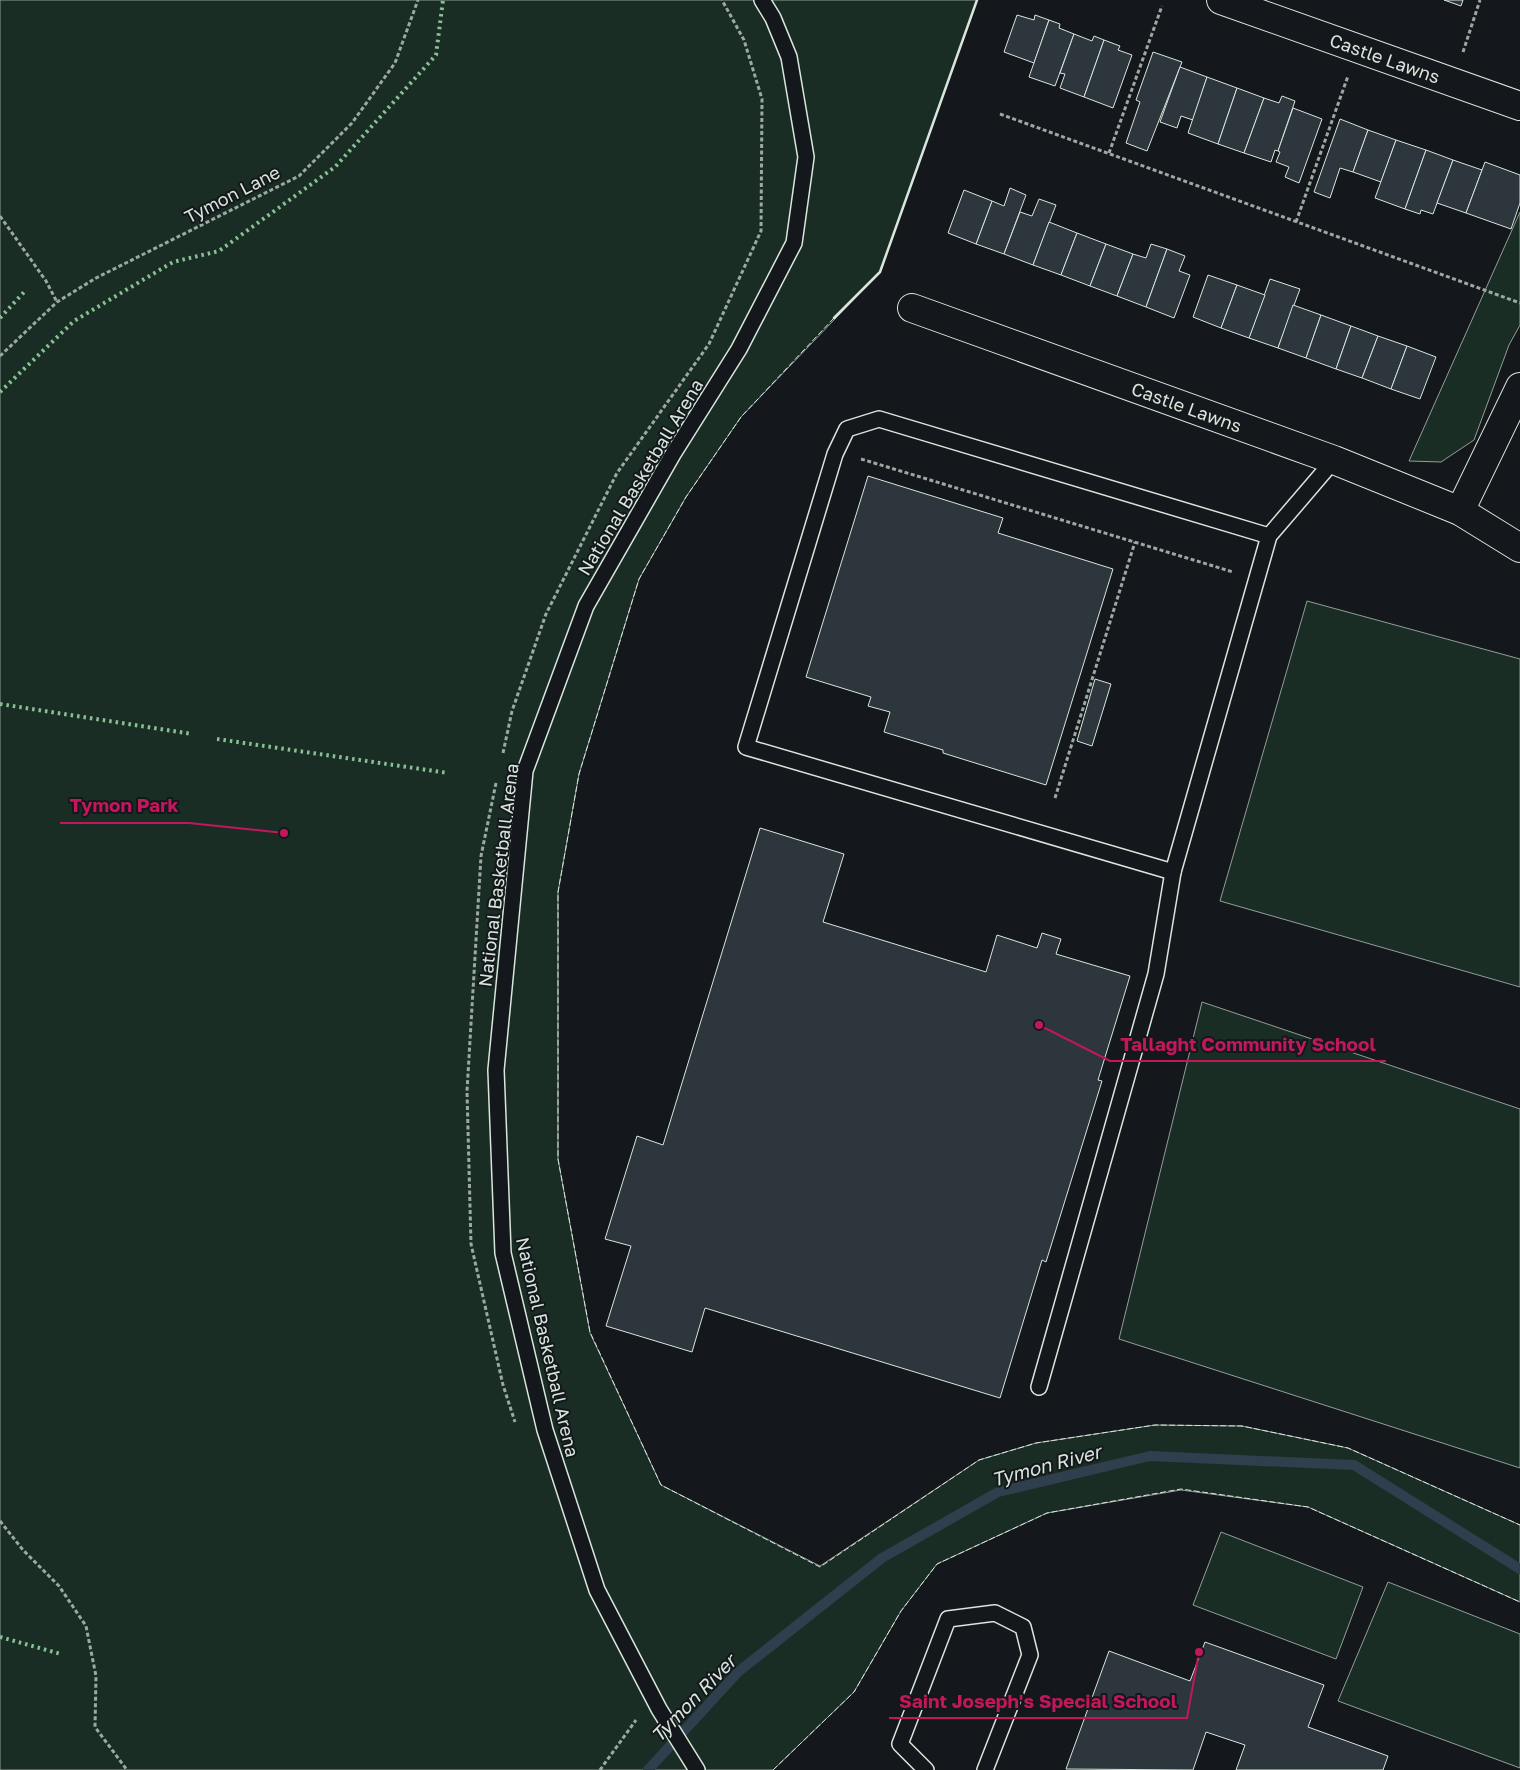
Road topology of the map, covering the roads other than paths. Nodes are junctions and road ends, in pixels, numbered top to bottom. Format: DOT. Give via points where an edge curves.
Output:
graph roads {
  1 [pos="762,0"];
  2 [pos="1221,0"];
  3 [pos="1520,106"];
  4 [pos="912,308"];
  5 [pos="1520,387"];
  6 [pos="1334,460"];
  7 [pos="1460,512"];
  8 [pos="1269,536"];
  9 [pos="1520,548"];
  10 [pos="1173,872"];
  11 [pos="1039,1387"];
  12 [pos="693,1764"];
  13 [pos="926,1770"];
  14 [pos="985,1770"];
  1 -- 12 [label="lane, National Basketball Arena" via="789,56 806,157 794,243 738,349 586,606 525,771 496,1070 503,1253 545,1430 597,1590 658,1709"];
  2 -- 3 [label="street, Castle Lawns"];
  4 -- 6 [label="street, Castle Lawns"];
  5 -- 7 [label="street"];
  6 -- 7 [label="street, Castle Lawns"];
  6 -- 8 [label="lane"];
  7 -- 9 [label="street, Castle Lawns"];
  8 -- 10 [label="lane"];
  8 -- 10 [label="lane" via="879,419 847,429 835,454 746,747"];
  10 -- 11 [label="lane" via="1156,974"];
  13 -- 14 [label="lane" via="900,1744 948,1619 995,1613 1023,1627 1030,1655"];
}
